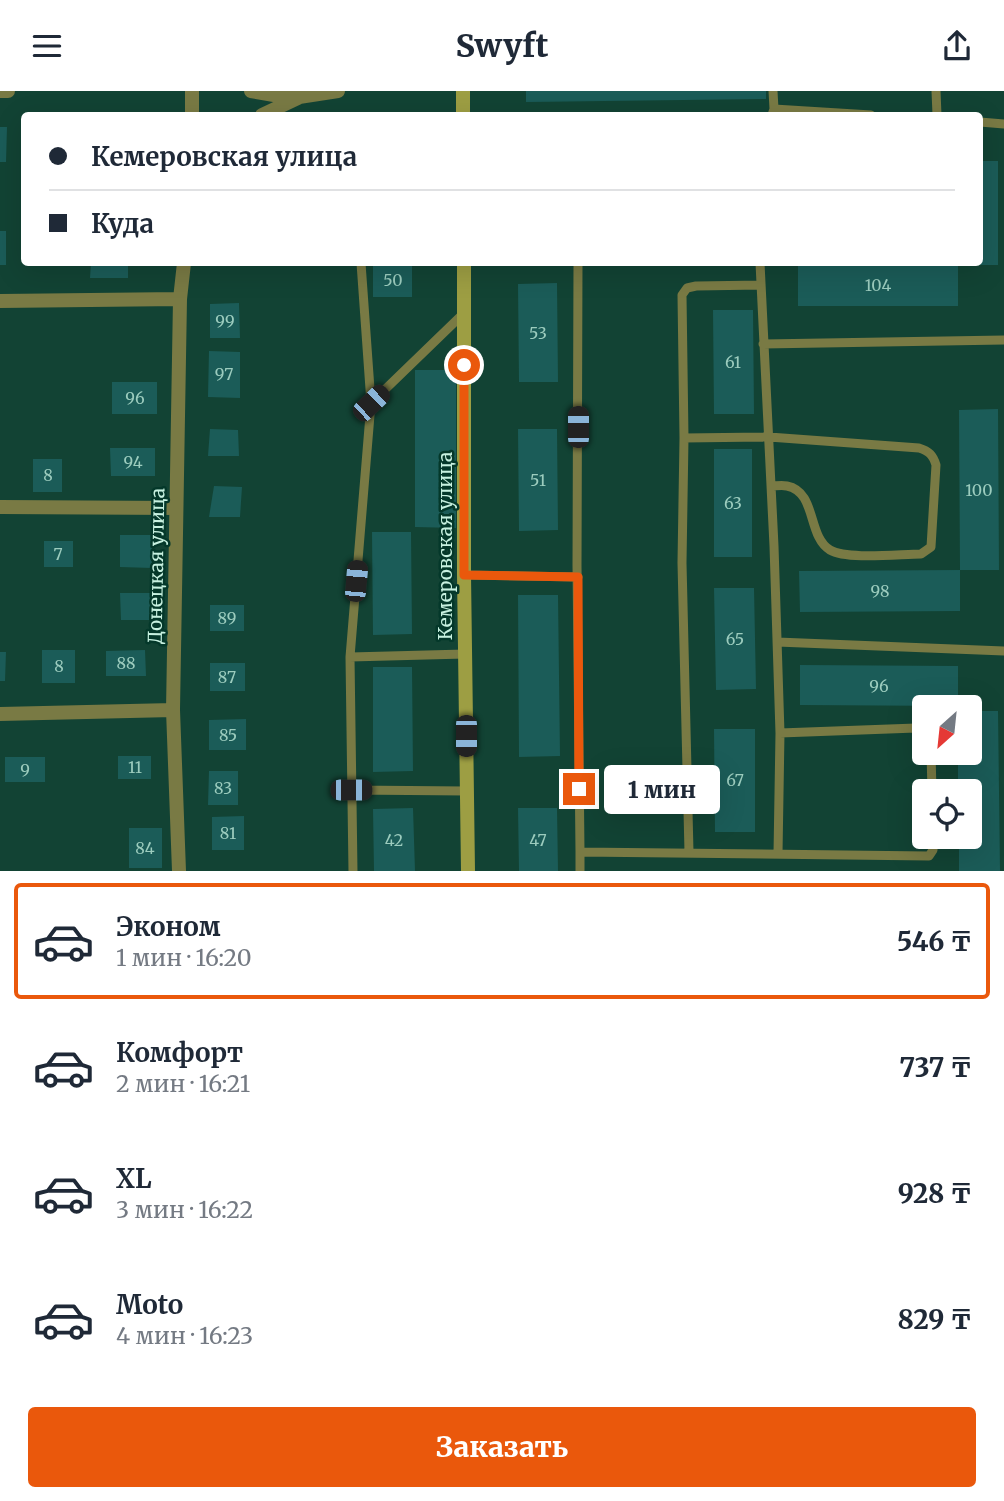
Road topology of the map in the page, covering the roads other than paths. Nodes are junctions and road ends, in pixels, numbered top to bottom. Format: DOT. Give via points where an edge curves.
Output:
graph roads {
  1 [pos="0,91"];
  2 [pos="8,91"];
  3 [pos="192,91"];
  4 [pos="251,91"];
  5 [pos="338,91"];
  6 [pos="463,91"];
  7 [pos="773,91"];
  8 [pos="936,91"];
  9 [pos="299,97"];
  10 [pos="192,112"];
  11 [pos="268,112"];
  12 [pos="463,112"];
  13 [pos="773,112"];
  14 [pos="937,112"];
  15 [pos="983,123"];
  16 [pos="1004,124"];
  17 [pos="184,266"];
  18 [pos="361,266"];
  19 [pos="464,266"];
  20 [pos="578,266"];
  21 [pos="760,266"];
  22 [pos="761,285"];
  23 [pos="180,299"];
  24 [pos="0,301"];
  25 [pos="465,313"];
  26 [pos="1004,340"];
  27 [pos="763,344"];
  28 [pos="371,403"];
  29 [pos="769,437"];
  30 [pos="684,438"];
  31 [pos="771,486"];
  32 [pos="0,507"];
  33 [pos="176,508"];
  34 [pos="464,575"];
  35 [pos="578,577"];
  36 [pos="777,642"];
  37 [pos="1004,651"];
  38 [pos="465,654"];
  39 [pos="349,657"];
  40 [pos="173,710"];
  41 [pos="0,714"];
  42 [pos="912,728"];
  43 [pos="780,733"];
  44 [pos="351,790"];
  45 [pos="466,791"];
  46 [pos="933,849"];
  47 [pos="580,852"];
  48 [pos="689,852"];
  49 [pos="778,854"];
  50 [pos="178,871"];
  51 [pos="353,871"];
  52 [pos="468,871"];
  53 [pos="580,871"];
  1 -- 2 [label="street"];
  3 -- 10 [label="street"];
  4 -- 9 [label="street"];
  5 -- 9 [label="street"];
  6 -- 12 [label="street"];
  7 -- 13 [label="lane"];
  8 -- 14 [label="lane"];
  9 -- 11 [label="street"];
  15 -- 16 [label="lane"];
  17 -- 23 [label="street, Донецкая улица"];
  18 -- 28 [label="lane"];
  19 -- 25 [label="street, Кемеровская улица"];
  20 -- 35 [label="lane"];
  21 -- 22 [label="lane"];
  22 -- 27 [label="lane"];
  22 -- 30 [label="lane" via="696,286 682,295"];
  23 -- 24 [label="street"];
  23 -- 33 [label="street, Донецкая улица"];
  25 -- 28 [label="lane"];
  25 -- 34 [label="street, Кемеровская улица"];
  26 -- 27 [label="lane"];
  27 -- 29 [label="lane"];
  28 -- 39 [label="lane"];
  29 -- 30 [label="lane"];
  29 -- 31 [label="lane"];
  29 -- 31 [label="lane" via="926,450 936,465 931,547 921,554 844,555 822,543 798,490"];
  30 -- 48 [label="lane" via="682,563"];
  31 -- 36 [label="lane"];
  32 -- 33 [label="street"];
  33 -- 40 [label="street, Донецкая улица"];
  34 -- 35 [label="lane"];
  34 -- 38 [label="street, Кемеровская улица"];
  35 -- 47 [label="lane"];
  36 -- 37 [label="lane"];
  36 -- 43 [label="lane"];
  38 -- 39 [label="lane"];
  38 -- 45 [label="street, Кемеровская улица"];
  39 -- 44 [label="lane"];
  40 -- 41 [label="street"];
  40 -- 50 [label="street, Донецкая улица"];
  42 -- 43 [label="lane"];
  43 -- 49 [label="lane"];
  44 -- 45 [label="lane"];
  44 -- 51 [label="lane"];
  45 -- 52 [label="street, Кемеровская улица"];
  46 -- 49 [label="lane" via="929,856"];
  47 -- 48 [label="lane"];
  47 -- 53 [label="lane"];
  48 -- 49 [label="lane"];
}
